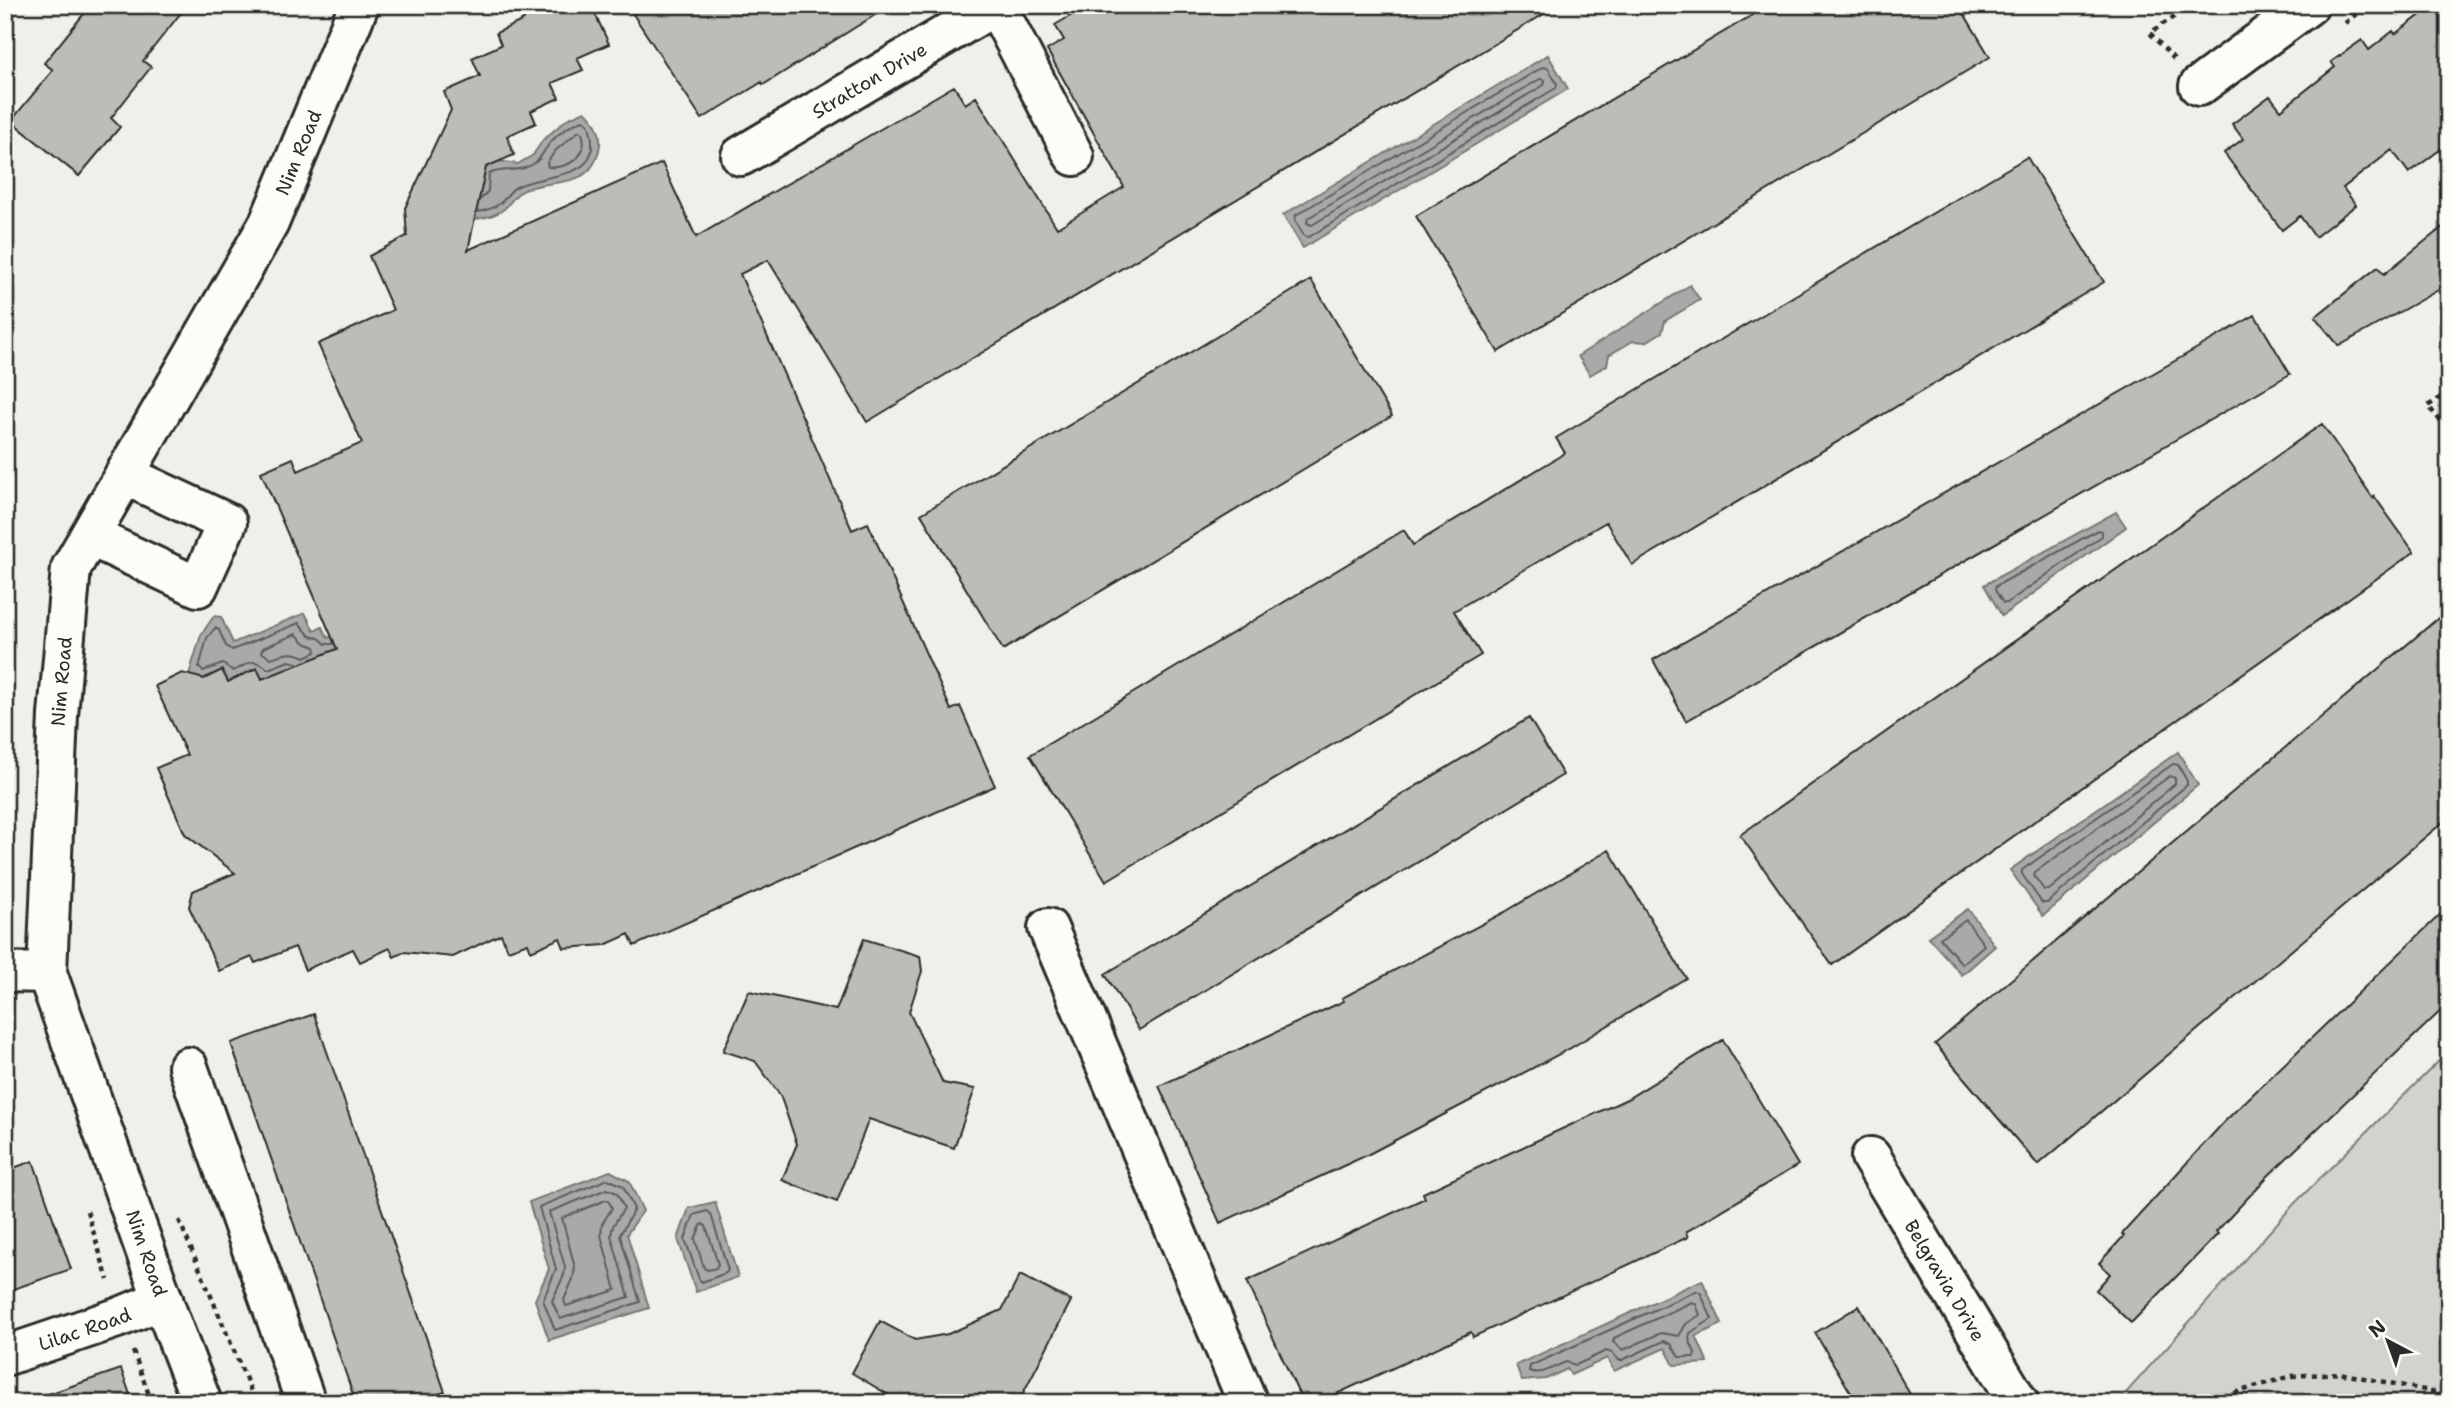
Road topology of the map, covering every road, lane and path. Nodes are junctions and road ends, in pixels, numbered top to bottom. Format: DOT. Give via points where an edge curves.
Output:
graph roads {
  1 [pos="359,5"];
  2 [pos="996,5"];
  3 [pos="2191,5"];
  4 [pos="2309,5"];
  5 [pos="2199,86"];
  6 [pos="741,156"];
  7 [pos="1074,156"];
  8 [pos="2449,391"];
  9 [pos="2449,432"];
  10 [pos="125,475"];
  11 [pos="90,536"];
  12 [pos="1048,928"];
  13 [pos="5,972"];
  14 [pos="47,973"];
  15 [pos="188,1067"];
  16 [pos="1871,1157"];
  17 [pos="85,1205"];
  18 [pos="179,1219"];
  19 [pos="163,1299"];
  20 [pos="120,1317"];
  21 [pos="5,1356"];
  22 [pos="2449,1392"];
  23 [pos="2440,1393"];
  24 [pos="152,1403"];
  25 [pos="202,1403"];
  26 [pos="257,1403"];
  27 [pos="306,1403"];
  28 [pos="1248,1403"];
  29 [pos="2018,1403"];
  30 [pos="2217,1403"];
  31 [pos="2442,1403"];
  1 -- 10 [label="street, Nim Road" via="269,223"];
  2 -- 6 [label="street, Stratton Drive"];
  2 -- 7 [label="street"];
  3 -- 5 [label="path" via="2150,33"];
  4 -- 5 [label="street"];
  8 -- 9 [label="path" via="2428,406"];
  10 -- 11 [label="street, Nim Road"];
  10 -- 11 [label="street" via="227,523 198,587"];
  11 -- 14 [label="street, Nim Road" via="71,568 58,715"];
  12 -- 28 [label="street"];
  13 -- 14 [label="street"];
  14 -- 19 [label="street, Nim Road"];
  15 -- 27 [label="street"];
  16 -- 29 [label="street, Belgravia Drive"];
  17 -- 20 [label="path"];
  18 -- 26 [label="path"];
  19 -- 20 [label="street, Lilac Road"];
  19 -- 25 [label="street, Nim Road"];
  20 -- 21 [label="street, Lilac Road"];
  20 -- 24 [label="path"];
  22 -- 23 [label="path"];
  23 -- 30 [label="path" via="2339,1373 2292,1376 2237,1392"];
  23 -- 31 [label="path"];
}
